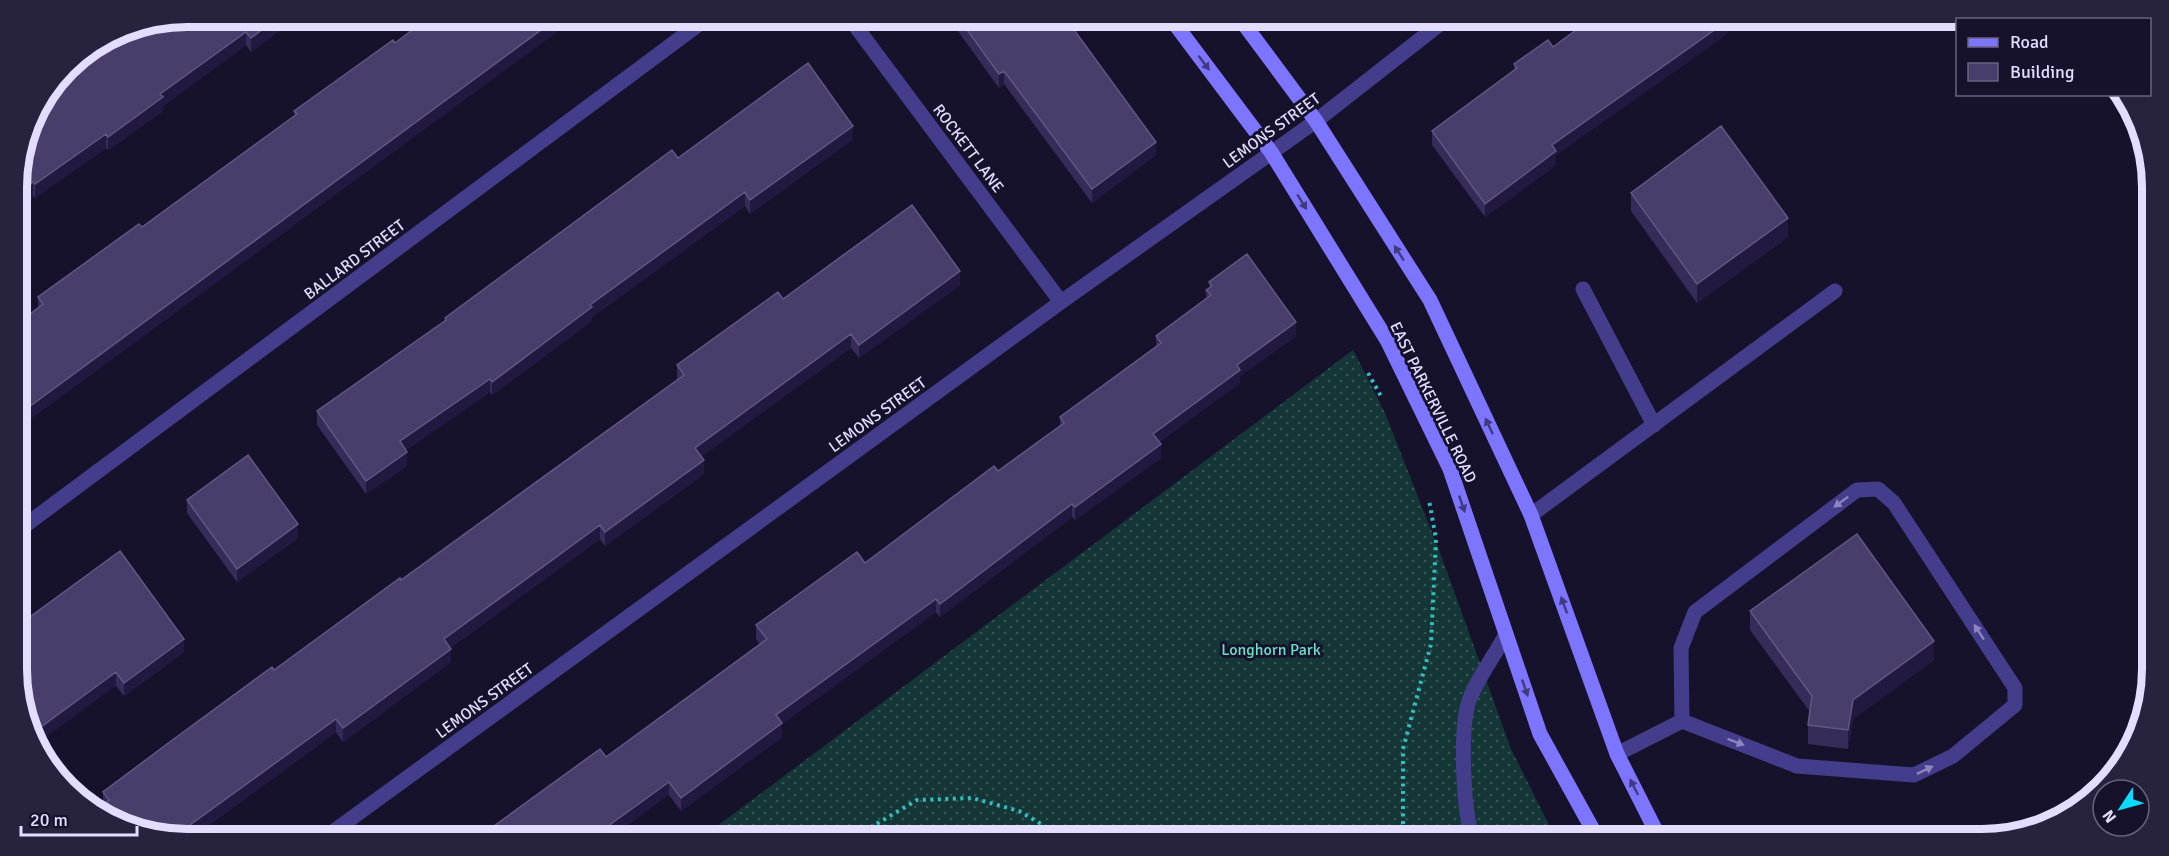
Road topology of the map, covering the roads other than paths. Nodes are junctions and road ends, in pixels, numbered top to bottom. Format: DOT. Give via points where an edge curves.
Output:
graph roads {
  1 [pos="695,27"];
  2 [pos="856,27"];
  3 [pos="1177,27"];
  4 [pos="1246,27"];
  5 [pos="1436,27"];
  6 [pos="1316,121"];
  7 [pos="1271,152"];
  8 [pos="1583,290"];
  9 [pos="1834,291"];
  10 [pos="1061,302"];
  11 [pos="1654,425"];
  12 [pos="1531,515"];
  13 [pos="27,524"];
  14 [pos="1506,634"];
  15 [pos="1682,721"];
  16 [pos="1617,754"];
  17 [pos="337,829"];
  18 [pos="1471,829"];
  19 [pos="1592,829"];
  20 [pos="1655,829"];
  1 -- 13 [label="street, BALLARD STREET"];
  2 -- 10 [label="street, ROCKETT LANE"];
  3 -- 7 [label="main road, EAST PARKERVILLE ROAD, one-way"];
  4 -- 6 [label="main road"];
  5 -- 6 [label="street, LEMONS STREET"];
  6 -- 7 [label="street, LEMONS STREET"];
  12 -- 6 [label="main road, one-way" via="1430,300"];
  7 -- 10 [label="street, LEMONS STREET"];
  7 -- 14 [label="main road, EAST PARKERVILLE ROAD, one-way" via="1387,340 1450,469"];
  8 -- 11 [label="street"];
  9 -- 11 [label="street"];
  10 -- 17 [label="street, LEMONS STREET"];
  11 -- 12 [label="street"];
  16 -- 12 [label="main road, one-way"];
  14 -- 18 [label="street" via="1469,699 1463,744"];
  14 -- 19 [label="main road, EAST PARKERVILLE ROAD, one-way" via="1540,734"];
  15 -- 15 [label="street, one-way" via="1797,766 1914,775 1953,756 2015,705 2015,688 1894,503 1878,489 1857,490 1695,612 1682,648"];
  15 -- 16 [label="street"];
  20 -- 16 [label="main road, one-way"];
}
